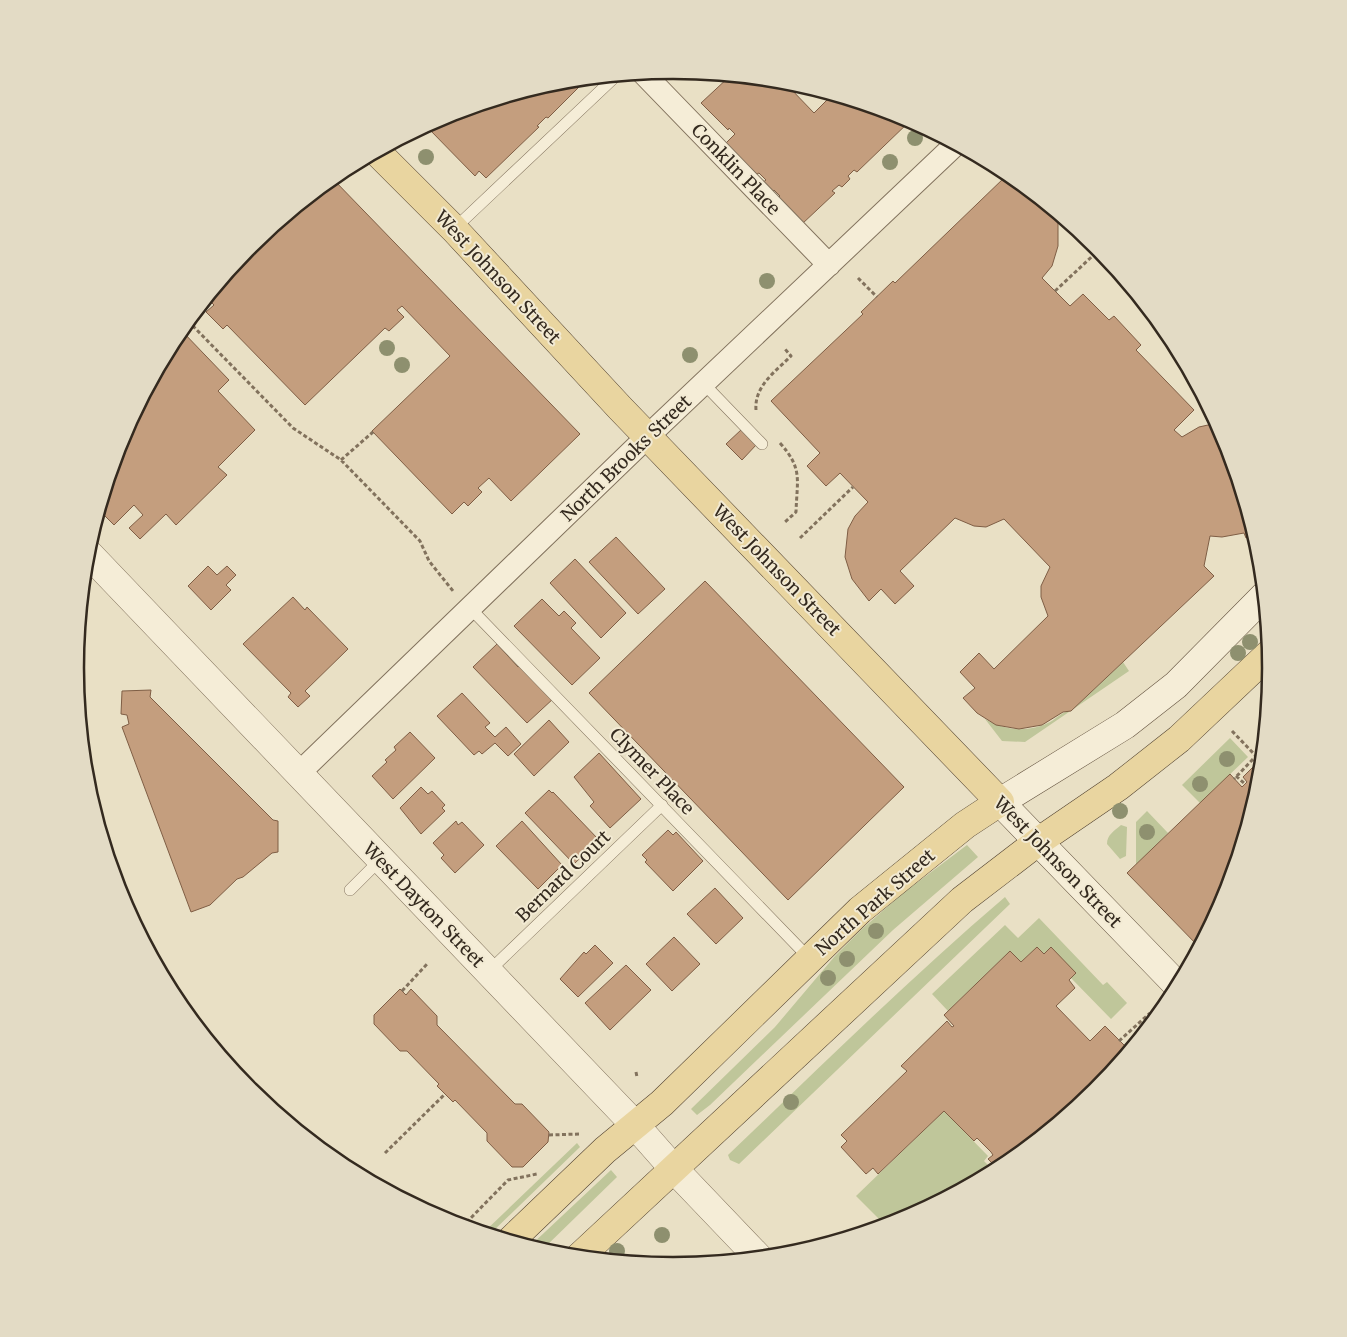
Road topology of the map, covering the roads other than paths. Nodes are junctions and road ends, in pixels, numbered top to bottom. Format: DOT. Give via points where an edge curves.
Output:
graph roads {
  1 [pos="649,80"];
  2 [pos="609,83"];
  3 [pos="951,149"];
  4 [pos="382,157"];
  5 [pos="454,230"];
  6 [pos="829,265"];
  7 [pos="704,384"];
  8 [pos="648,436"];
  9 [pos="762,444"];
  10 [pos="94,560"];
  11 [pos="1259,601"];
  12 [pos="469,608"];
  13 [pos="1263,661"];
  14 [pos="298,774"];
  15 [pos="1000,802"];
  16 [pos="662,805"];
  17 [pos="1039,841"];
  18 [pos="380,860"];
  19 [pos="350,890"];
  20 [pos="810,959"];
  21 [pos="488,972"];
  22 [pos="1173,981"];
  23 [pos="636,1126"];
  24 [pos="673,1168"];
  25 [pos="515,1236"];
  26 [pos="585,1251"];
  27 [pos="754,1252"];
  1 -- 6 [label="street, Conklin Place"];
  2 -- 5 [label="lane"];
  3 -- 6 [label="street, North Brooks Street"];
  4 -- 5 [label="main road, West Johnson Street"];
  5 -- 8 [label="main road, West Johnson Street"];
  6 -- 7 [label="street, North Brooks Street"];
  7 -- 8 [label="street, North Brooks Street"];
  7 -- 9 [label="lane"];
  8 -- 12 [label="street, North Brooks Street"];
  8 -- 15 [label="main road, West Johnson Street"];
  10 -- 14 [label="street, West Dayton Street"];
  11 -- 15 [label="street, North Park Street" via="1176,685 1125,725"];
  12 -- 14 [label="street, North Brooks Street"];
  12 -- 16 [label="lane, Clymer Place"];
  13 -- 17 [label="main road" via="1179,738 1118,787"];
  14 -- 18 [label="street, West Dayton Street"];
  15 -- 17 [label="street, West Johnson Street"];
  15 -- 20 [label="main road, North Park Street" via="908,870 860,910"];
  16 -- 20 [label="lane, Clymer Place"];
  16 -- 21 [label="lane, Bernard Court"];
  17 -- 22 [label="street, West Johnson Street"];
  17 -- 24 [label="main road" via="962,900"];
  18 -- 19 [label="lane"];
  18 -- 21 [label="street, West Dayton Street"];
  20 -- 23 [label="main road, North Park Street"];
  21 -- 23 [label="street, West Dayton Street"];
  23 -- 24 [label="street, West Dayton Street"];
  23 -- 25 [label="main road, North Park Street" via="605,1150"];
  24 -- 26 [label="main road"];
  24 -- 27 [label="street, West Dayton Street"];
}
